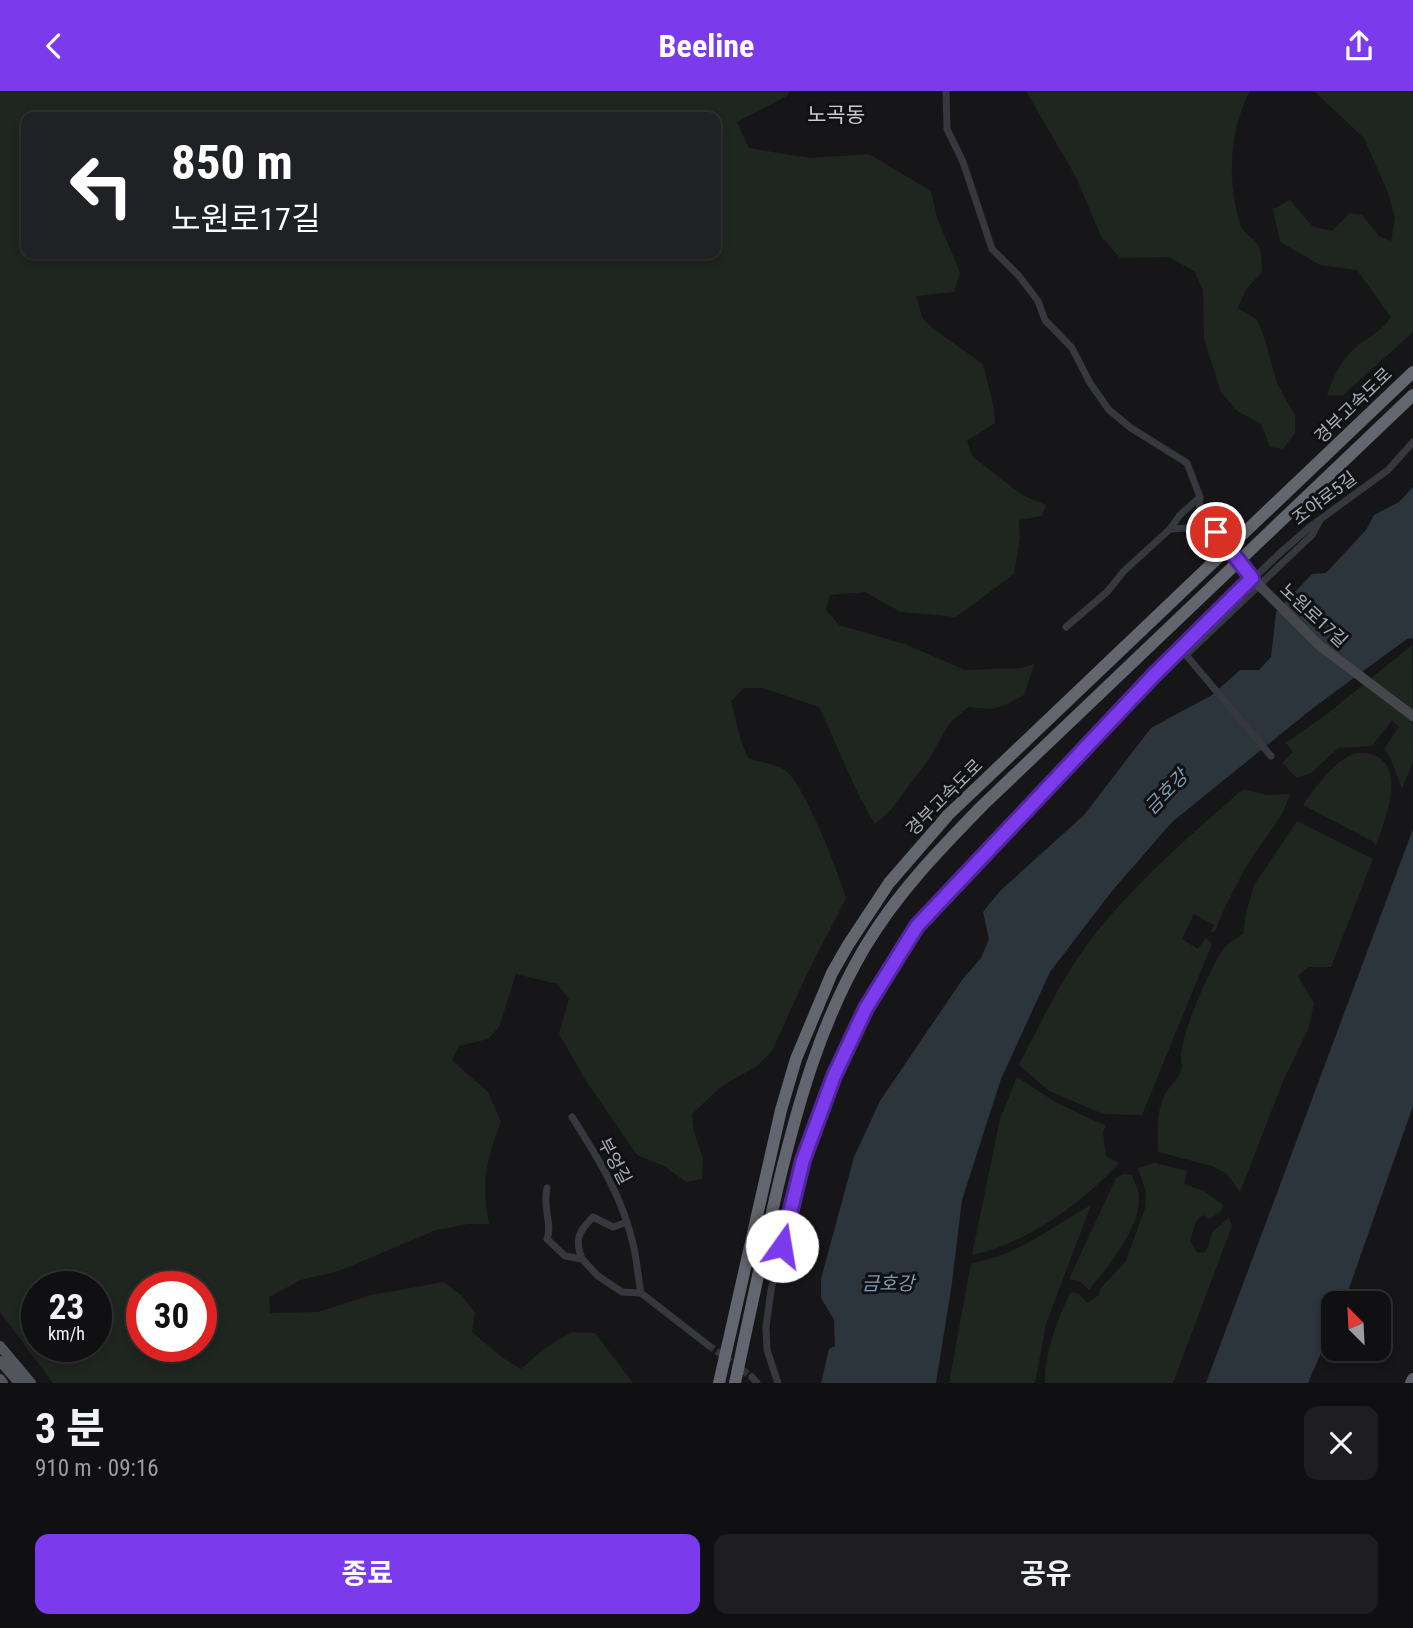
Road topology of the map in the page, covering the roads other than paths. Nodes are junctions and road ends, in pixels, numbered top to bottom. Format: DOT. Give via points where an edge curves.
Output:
graph roads {
  1 [pos="946,91"];
  2 [pos="1413,372"];
  3 [pos="1413,395"];
  4 [pos="1413,442"];
  5 [pos="1200,497"];
  6 [pos="1319,522"];
  7 [pos="1204,527"];
  8 [pos="1171,529"];
  9 [pos="1252,578"];
  10 [pos="1066,627"];
  11 [pos="1181,647"];
  12 [pos="1186,655"];
  13 [pos="1413,716"];
  14 [pos="1271,756"];
  15 [pos="572,1117"];
  16 [pos="547,1188"];
  17 [pos="627,1222"];
  18 [pos="582,1259"];
  19 [pos="640,1293"];
  20 [pos="708,1345"];
  21 [pos="0,1346"];
  22 [pos="0,1361"];
  23 [pos="19,1383"];
  24 [pos="32,1383"];
  25 [pos="719,1383"];
  26 [pos="735,1383"];
  27 [pos="778,1383"];
  1 -- 5 [label="street" via="947,129 992,249 1020,276 1045,320 1073,348 1109,410 1187,463"];
  2 -- 25 [label="highway, 경부고속도로" via="927,837 890,883 848,945 819,1003 788,1084"];
  3 -- 26 [label="highway, 경부고속도로" via="948,840 899,896 864,948 801,1093"];
  4 -- 6 [label="street, 조야로5길" via="1388,470"];
  5 -- 7 [label="street"];
  5 -- 8 [label="street"];
  6 -- 9 [label="street, 조야로5길"];
  6 -- 12 [label="street" via="1312,535"];
  7 -- 8 [label="street"];
  7 -- 9 [label="main road, 노원로17길" via="1216,532"];
  8 -- 10 [label="street"];
  9 -- 11 [label="street, 조야로5길"];
  9 -- 13 [label="main road, 노원로17길" via="1319,645"];
  11 -- 12 [label="street"];
  11 -- 27 [label="street, 조야로5길" via="917,926 866,1008 814,1127 771,1290 766,1350"];
  12 -- 14 [label="street"];
  15 -- 17 [label="street, 부엉길" via="600,1161"];
  16 -- 18 [label="street" via="547,1239 565,1256"];
  17 -- 18 [label="street" via="613,1227 593,1217 580,1230 577,1249"];
  17 -- 19 [label="street, 부엉길"];
  18 -- 19 [label="street" via="622,1292"];
  19 -- 20 [label="street"];
  21 -- 24 [label="main road"];
  22 -- 23 [label="main road"];
}
